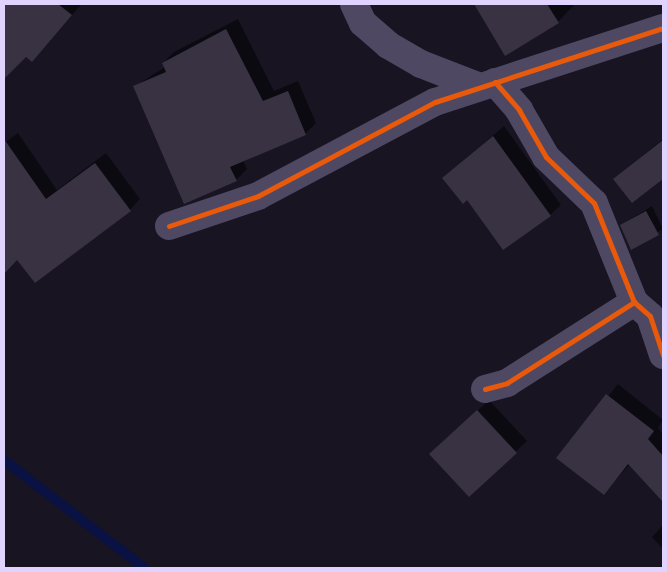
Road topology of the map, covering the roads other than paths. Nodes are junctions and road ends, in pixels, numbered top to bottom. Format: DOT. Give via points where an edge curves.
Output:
graph roads {
  1 [pos="354,4"];
  2 [pos="663,28"];
  3 [pos="487,84"];
  4 [pos="169,226"];
  5 [pos="634,302"];
  6 [pos="663,355"];
  7 [pos="485,389"];
  1 -- 3 [label="street" via="364,23 388,45 421,64"];
  2 -- 3 [label="street"];
  3 -- 4 [label="street" via="435,102 258,196"];
  3 -- 5 [label="street" via="519,110 546,157 594,203"];
  5 -- 6 [label="street" via="650,316"];
  5 -- 7 [label="street" via="507,383"];
}
